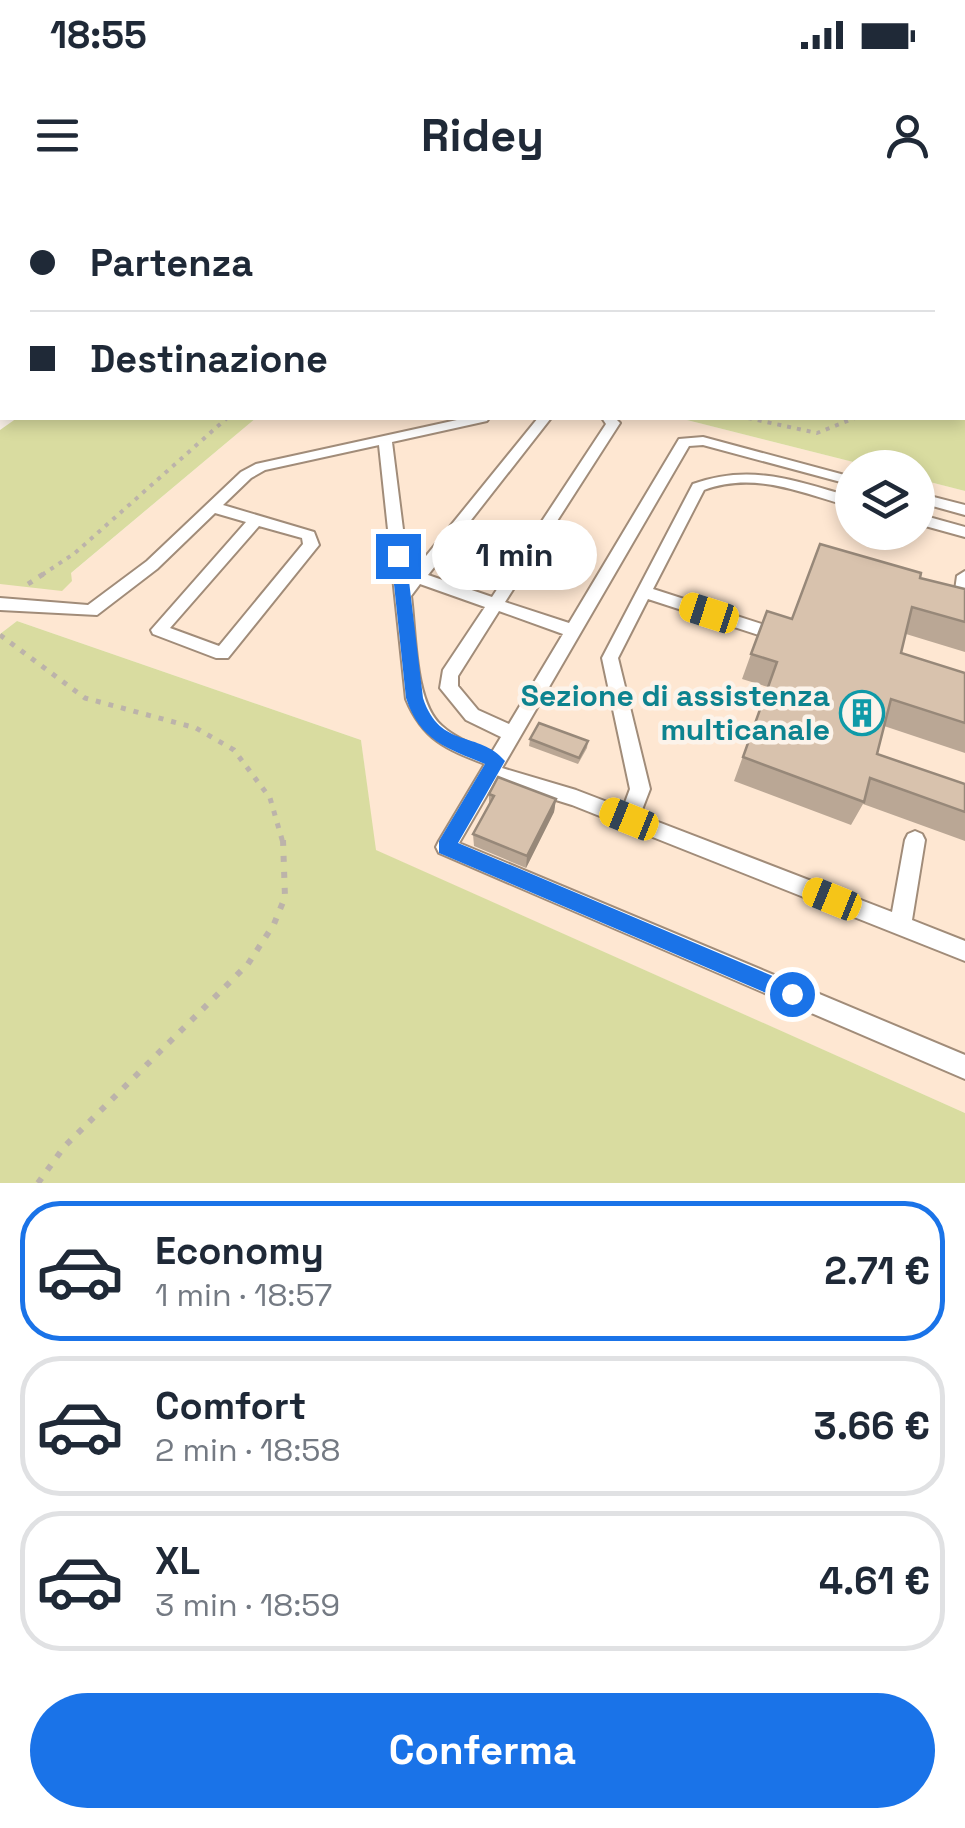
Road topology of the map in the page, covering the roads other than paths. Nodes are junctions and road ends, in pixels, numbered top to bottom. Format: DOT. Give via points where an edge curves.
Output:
graph roads {
  1 [pos="473,420"];
  2 [pos="542,420"];
  3 [pos="610,420"];
  4 [pos="386,439"];
  5 [pos="835,477"];
  6 [pos="835,497"];
  7 [pos="935,502"];
  8 [pos="212,507"];
  9 [pos="965,510"];
  10 [pos="256,520"];
  11 [pos="935,524"];
  12 [pos="965,532"];
  13 [pos="965,576"];
  14 [pos="418,577"];
  15 [pos="644,592"];
  16 [pos="403,595"];
  17 [pos="0,604"];
  18 [pos="496,604"];
  19 [pos="961,604"];
  20 [pos="574,631"];
  21 [pos="774,634"];
  22 [pos="512,734"];
  23 [pos="493,766"];
  24 [pos="629,819"];
  25 [pos="915,840"];
  26 [pos="900,926"];
  27 [pos="965,951"];
  28 [pos="965,1067"];
  1 -- 4 [label="lane"];
  2 -- 14 [label="lane"];
  3 -- 18 [label="lane"];
  4 -- 8 [label="lane" via="261,466"];
  4 -- 16 [label="lane"];
  5 -- 20 [label="lane" via="684,442"];
  6 -- 15 [label="lane" via="760,477 716,478 698,486"];
  7 -- 9 [label="lane"];
  8 -- 10 [label="lane"];
  8 -- 17 [label="lane" via="152,566 91,610"];
  10 -- 10 [label="lane" via="309,535 311,545 222,654 158,630"];
  11 -- 12 [label="lane"];
  13 -- 19 [label="lane"];
  14 -- 16 [label="lane"];
  14 -- 18 [label="lane"];
  15 -- 21 [label="lane"];
  15 -- 24 [label="lane" via="610,658 640,789"];
  16 -- 23 [label="lane" via="422,721 438,738"];
  18 -- 20 [label="lane"];
  18 -- 22 [label="lane" via="449,675 449,688 472,715"];
  20 -- 22 [label="lane"];
  22 -- 23 [label="lane"];
  23 -- 24 [label="lane"];
  23 -- 28 [label="lane" via="446,847"];
  24 -- 26 [label="lane"];
  25 -- 26 [label="lane"];
  26 -- 27 [label="lane"];
}
